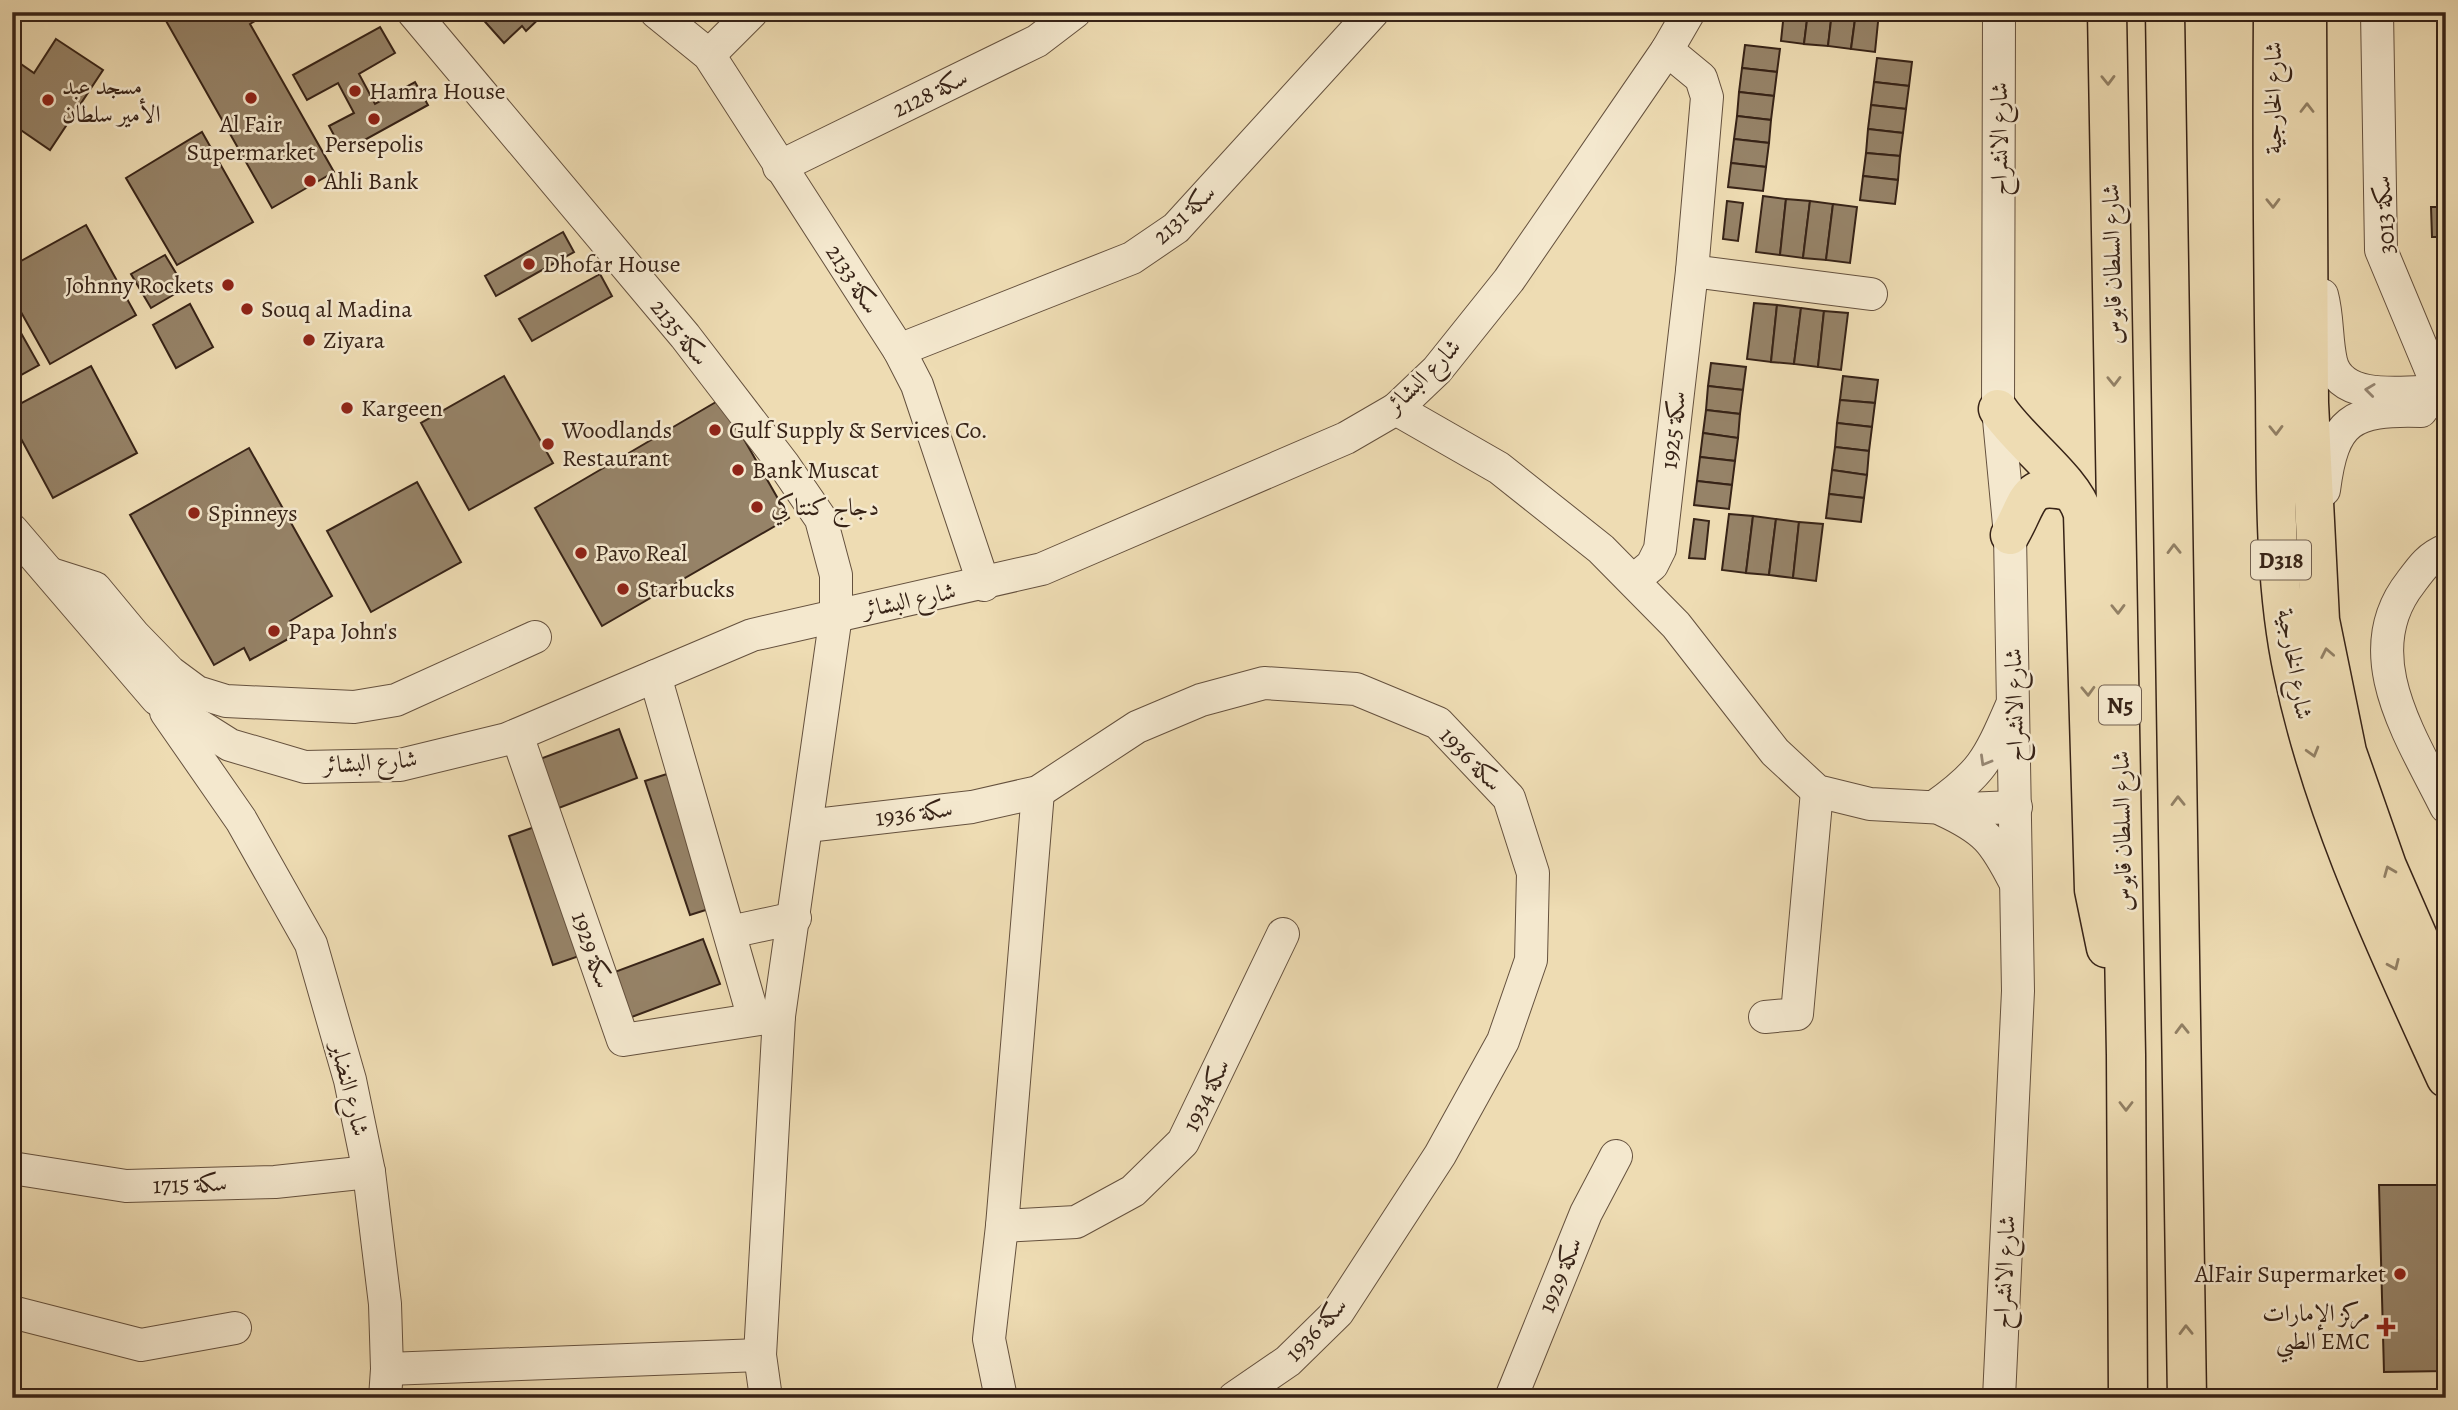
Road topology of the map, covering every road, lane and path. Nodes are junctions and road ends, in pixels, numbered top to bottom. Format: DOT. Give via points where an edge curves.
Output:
graph roads {
  1 [pos="413,12"];
  2 [pos="656,12"];
  3 [pos="752,12"];
  4 [pos="1075,12"];
  5 [pos="1373,12"];
  6 [pos="1689,12"];
  7 [pos="1999,12"];
  8 [pos="2107,12"];
  9 [pos="2165,12"];
  10 [pos="2273,12"];
  11 [pos="2307,12"];
  12 [pos="2377,12"];
  13 [pos="1667,50"];
  14 [pos="709,55"];
  15 [pos="779,167"];
  16 [pos="2308,244"];
  17 [pos="1692,271"];
  18 [pos="1871,294"];
  19 [pos="899,350"];
  20 [pos="2443,403"];
  21 [pos="1396,409"];
  22 [pos="1998,409"];
  23 [pos="2071,492"];
  24 [pos="12,530"];
  25 [pos="2010,535"];
  26 [pos="2446,550"];
  27 [pos="2314,553"];
  28 [pos="62,577"];
  29 [pos="1633,580"];
  30 [pos="984,585"];
  31 [pos="836,615"];
  32 [pos="535,637"];
  33 [pos="655,676"];
  34 [pos="157,699"];
  35 [pos="2014,700"];
  36 [pos="517,736"];
  37 [pos="260,754"];
  38 [pos="1817,791"];
  39 [pos="1038,792"];
  40 [pos="230,803"];
  41 [pos="1937,807"];
  42 [pos="2016,807"];
  43 [pos="2446,807"];
  44 [pos="807,826"];
  45 [pos="2017,885"];
  46 [pos="795,918"];
  47 [pos="730,933"];
  48 [pos="1283,934"];
  49 [pos="2446,1001"];
  50 [pos="1765,1017"];
  51 [pos="766,1018"];
  52 [pos="2126,1055"];
  53 [pos="2446,1078"];
  54 [pos="1616,1156"];
  55 [pos="12,1168"];
  56 [pos="369,1172"];
  57 [pos="1002,1226"];
  58 [pos="12,1312"];
  59 [pos="235,1328"];
  60 [pos="760,1355"];
  61 [pos="386,1383"];
  62 [pos="766,1398"];
  63 [pos="1001,1398"];
  64 [pos="1234,1398"];
  65 [pos="1511,1398"];
  66 [pos="1999,1398"];
  67 [pos="2128,1398"];
  68 [pos="2187,1398"];
  1 -- 31 [label="street, سكة 2135" via="692,346 784,465 821,519 836,575"];
  2 -- 14 [label="street, سكة 2133"];
  3 -- 14 [label="street"];
  4 -- 15 [label="street, سكة 2128" via="1037,41"];
  5 -- 19 [label="street, سكة 2131" via="1176,228 1132,258"];
  6 -- 13 [label="street, شارع البشائر"];
  7 -- 22 [label="street, شارع الانشراح"];
  8 -- 52 [label="main road, شارع السلطان قابوس / N5, one-way"];
  68 -- 9 [label="main road, N5, one-way"];
  10 -- 53 [label="main road, شارع الخارجية / D318, one-way" via="2276,456 2292,671 2356,879"];
  16 -- 11 [label="main road, شارع الخارجية / D318, one-way"];
  12 -- 20 [label="street, سكة 3013" via="2381,250"];
  13 -- 17 [label="street, سكة 1925" via="1701,78 1707,97"];
  13 -- 21 [label="street, شارع البشائر" via="1509,280 1437,370"];
  14 -- 15 [label="street, سكة 2133"];
  15 -- 19 [label="street, سكة 2133"];
  20 -- 16 [label="street, one-way" via="2354,388 2339,377 2331,363 2324,302"];
  16 -- 27 [label="main road, شارع الخارجية / D318"];
  17 -- 18 [label="street"];
  17 -- 29 [label="street, سكة 1925" via="1660,549 1652,565"];
  19 -- 30 [label="street, سكة 2133" via="917,385"];
  20 -- 27 [label="street" via="2369,415 2340,431 2329,453"];
  21 -- 29 [label="street" via="1499,468"];
  21 -- 30 [label="street, شارع البشائر" via="1346,438 1042,569"];
  22 -- 23 [label="main road"];
  22 -- 25 [label="street, شارع الانشراح"];
  23 -- 25 [label="main road" via="2051,486 2036,489"];
  23 -- 52 [label="main road, one-way" via="2083,514 2094,890"];
  24 -- 28 [label="street, شارع البشائر"];
  25 -- 35 [label="street, شارع الانشراح"];
  26 -- 43 [label="street" via="2430,556 2396,601 2385,656 2398,710"];
  49 -- 27 [label="main road, شارع الخارجية / D318, one-way" via="2387,866 2347,752 2320,620"];
  28 -- 32 [label="street" via="95,588 170,672 197,692 226,701 354,707 396,700"];
  28 -- 34 [label="street, شارع البشائر"];
  29 -- 38 [label="street" via="1676,625 1775,752"];
  30 -- 31 [label="street, شارع البشائر"];
  31 -- 33 [label="street, شارع البشائر" via="752,635"];
  31 -- 44 [label="street"];
  33 -- 36 [label="street, شارع البشائر"];
  33 -- 47 [label="street"];
  34 -- 37 [label="street, شارع البشائر" via="230,746"];
  34 -- 40 [label="street, شارع النضاير"];
  35 -- 41 [label="street, one-way" via="1976,776"];
  35 -- 42 [label="street, شارع الانشراح"];
  36 -- 37 [label="street, شارع البشائر" via="400,765 304,767"];
  36 -- 51 [label="street, سكة 1929" via="623,1040"];
  37 -- 40 [label="street" via="232,783"];
  38 -- 41 [label="street" via="1870,804"];
  38 -- 50 [label="street" via="1797,1014"];
  39 -- 44 [label="street, سكة 1936" via="972,807"];
  39 -- 57 [label="street"];
  39 -- 64 [label="street, سكة 1936" via="1137,727 1201,700 1264,683 1356,689 1438,723 1509,798 1533,873 1531,960 1503,1041 1440,1155 1338,1312 1288,1361"];
  40 -- 56 [label="street, شارع النضاير" via="311,944 350,1080"];
  41 -- 42 [label="street"];
  41 -- 45 [label="street" via="1975,825 1992,841"];
  42 -- 45 [label="street, شارع الانشراح"];
  44 -- 46 [label="street"];
  45 -- 66 [label="street, شارع الانشراح" via="2018,991"];
  46 -- 47 [label="street"];
  46 -- 51 [label="street"];
  47 -- 51 [label="street"];
  48 -- 57 [label="street, سكة 1934" via="1183,1142 1133,1191 1076,1222"];
  51 -- 60 [label="street"];
  52 -- 67 [label="main road, شارع السلطان قابوس / N5, one-way"];
  54 -- 65 [label="street, سكة 1929" via="1586,1213"];
  55 -- 56 [label="street, سكة 1715" via="126,1186 275,1182"];
  56 -- 61 [label="street, شارع النضاير" via="385,1304"];
  57 -- 63 [label="street" via="989,1339"];
  58 -- 59 [label="street" via="141,1345"];
  60 -- 61 [label="street"];
  60 -- 62 [label="street"];
}
